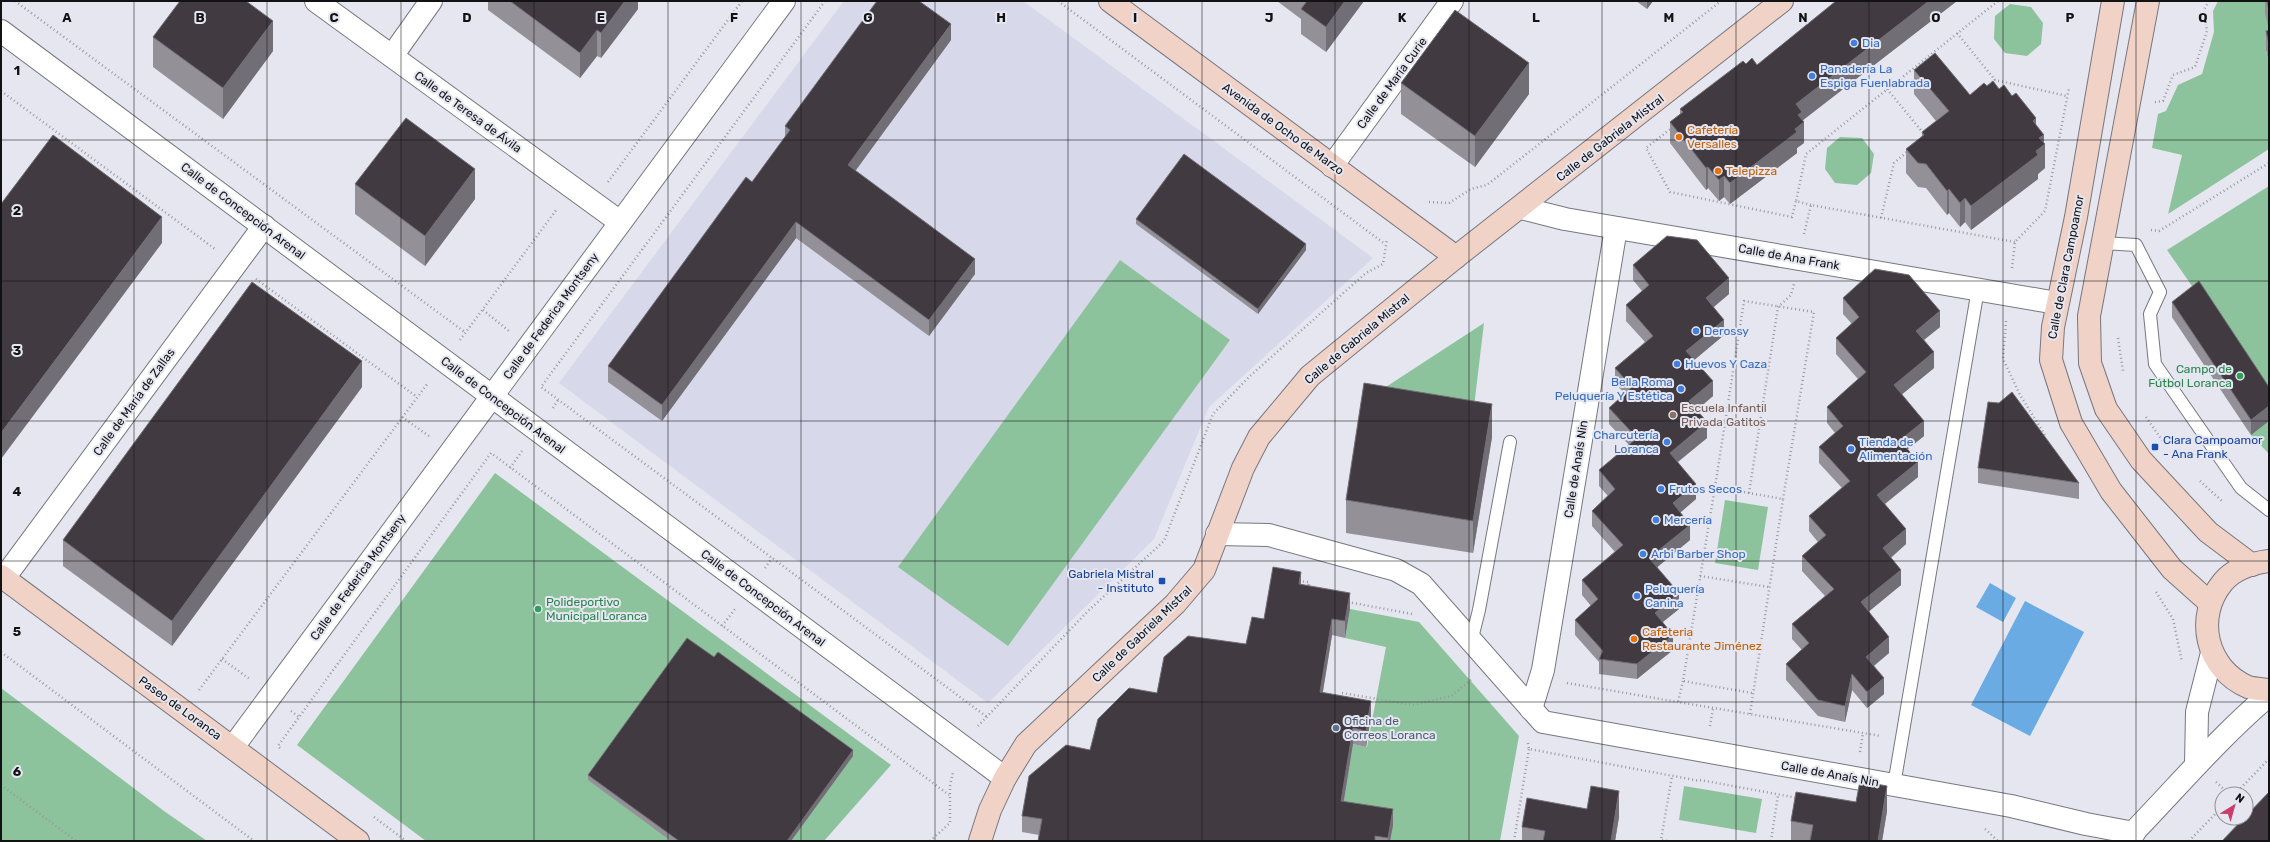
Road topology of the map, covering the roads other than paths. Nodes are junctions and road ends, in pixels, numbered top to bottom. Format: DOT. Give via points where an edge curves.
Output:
graph roads {
  1 [pos="316,1"];
  2 [pos="431,1"];
  3 [pos="784,1"];
  4 [pos="1110,1"];
  5 [pos="1452,1"];
  6 [pos="1782,1"];
  7 [pos="2113,1"];
  8 [pos="2148,1"];
  9 [pos="1,31"];
  10 [pos="392,56"];
  11 [pos="1332,166"];
  12 [pos="1521,208"];
  13 [pos="620,222"];
  14 [pos="264,226"];
  15 [pos="1616,228"];
  16 [pos="2102,243"];
  17 [pos="1456,257"];
  18 [pos="1978,289"];
  19 [pos="2057,303"];
  20 [pos="492,396"];
  21 [pos="1510,442"];
  22 [pos="2269,510"];
  23 [pos="1217,534"];
  24 [pos="2260,563"];
  25 [pos="3,577"];
  26 [pos="2210,603"];
  27 [pos="1471,642"];
  28 [pos="2212,653"];
  29 [pos="2269,690"];
  30 [pos="2269,695"];
  31 [pos="1537,716"];
  32 [pos="233,747"];
  33 [pos="2196,765"];
  34 [pos="1004,778"];
  35 [pos="1894,785"];
  36 [pos="2130,837"];
  37 [pos="358,841"];
  38 [pos="980,841"];
  1 -- 10 [label="street, Calle de Teresa de Ávila"];
  2 -- 10 [label="street"];
  3 -- 13 [label="street, Calle de Federica Montseny"];
  4 -- 11 [label="street, Avenida de Ocho de Marzo"];
  5 -- 11 [label="street, Calle de María Curie"];
  6 -- 12 [label="street, Calle de Gabriela Mistral"];
  7 -- 19 [label="street, Calle de Clara Campoamor" via="2076,217"];
  8 -- 16 [label="street"];
  9 -- 14 [label="street, Calle de Concepción Arenal"];
  10 -- 13 [label="street, Calle de Teresa de Ávila"];
  11 -- 17 [label="street, Avenida de Ocho de Marzo"];
  12 -- 15 [label="street, Calle de Ana Frank"];
  12 -- 17 [label="street, Calle de Gabriela Mistral"];
  13 -- 20 [label="street, Calle de Federica Montseny"];
  14 -- 20 [label="street, Calle de Concepción Arenal"];
  14 -- 25 [label="street, Calle de María de Zallas"];
  15 -- 18 [label="street, Calle de Ana Frank"];
  15 -- 31 [label="street, Calle de Anaís Nin"];
  16 -- 22 [label="lane" via="2136,245 2160,292 2150,314 2155,364 2241,488"];
  16 -- 24 [label="street" via="2089,316 2090,363 2106,409 2141,460 2208,532"];
  17 -- 23 [label="street, Calle de Gabriela Mistral" via="1305,381 1259,437 1243,468"];
  18 -- 19 [label="street, Calle de Ana Frank"];
  18 -- 35 [label="lane"];
  19 -- 26 [label="street, Calle de Clara Campoamor" via="2051,360 2071,423 2115,497 2172,569"];
  20 -- 32 [label="street, Calle de Federica Montseny"];
  20 -- 34 [label="street, Calle de Concepción Arenal"];
  21 -- 27 [label="lane"];
  23 -- 27 [label="street" via="1269,535 1396,570 1421,584"];
  23 -- 34 [label="street, Calle de Gabriela Mistral" via="1204,570 1190,589 1026,744"];
  24 -- 26 [label="street" via="2244,567 2223,582"];
  25 -- 32 [label="street, Paseo de Loranca"];
  26 -- 28 [label="street" via="2206,628"];
  27 -- 31 [label="street"];
  28 -- 29 [label="street" via="2227,674 2248,687"];
  28 -- 33 [label="street" via="2197,712"];
  30 -- 33 [label="street" via="2245,715"];
  31 -- 35 [label="street, Calle de Anaís Nin"];
  32 -- 37 [label="street, Paseo de Loranca"];
  33 -- 36 [label="street"];
  34 -- 38 [label="street, Calle de Gabriela Mistral"];
  35 -- 36 [label="street, Calle de Anaís Nin" via="2011,806"];
}
